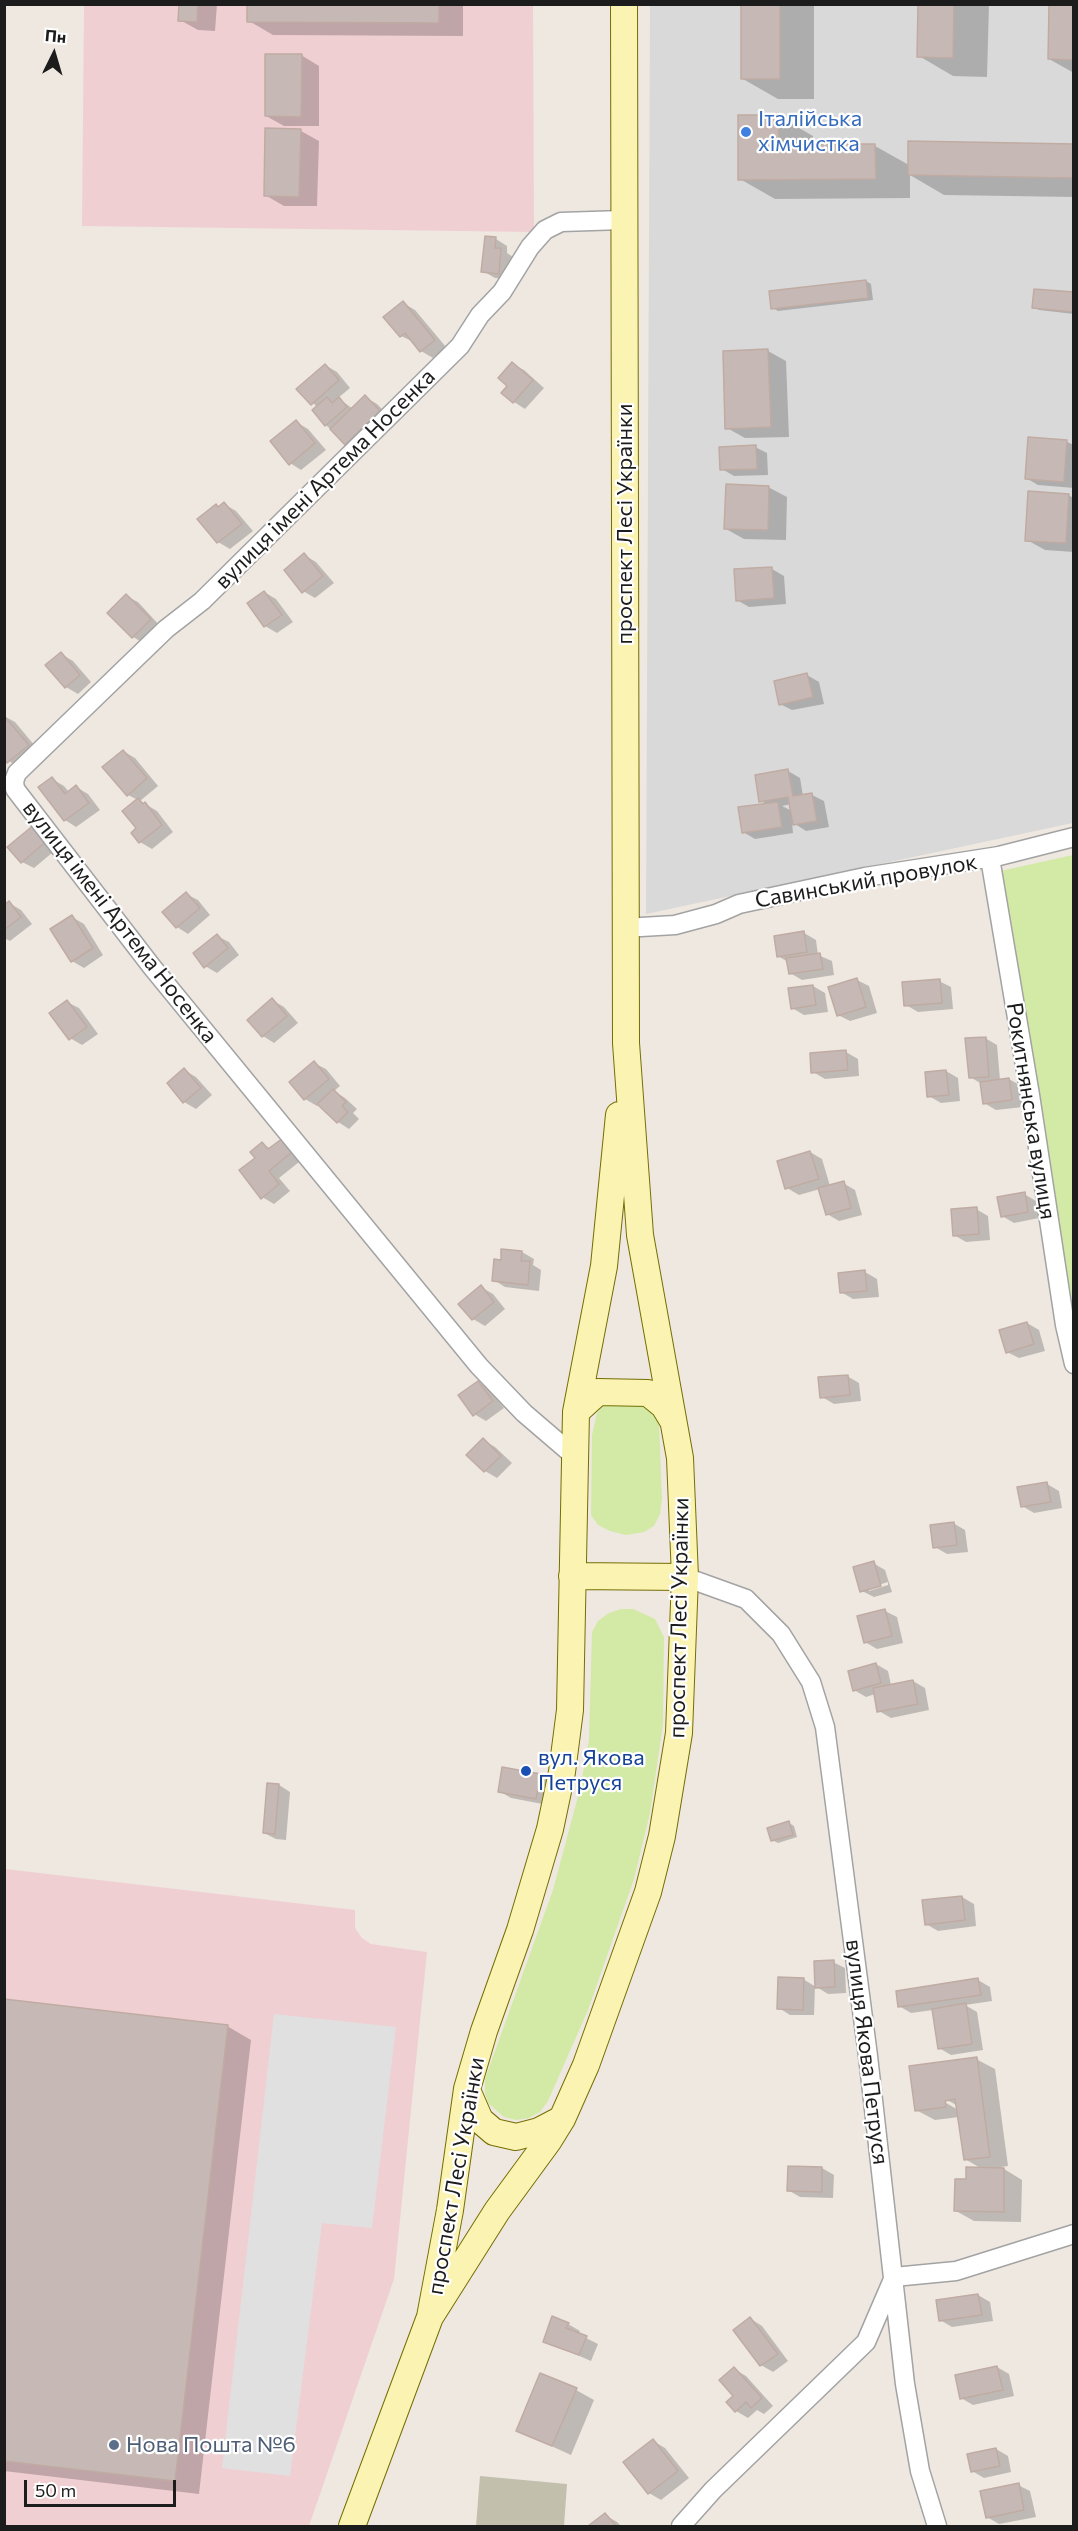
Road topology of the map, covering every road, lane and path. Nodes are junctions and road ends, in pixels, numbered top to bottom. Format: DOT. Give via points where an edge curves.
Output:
graph roads {
  1 [pos="624,4"];
  2 [pos="623,220"];
  3 [pos="1074,837"];
  4 [pos="990,858"];
  5 [pos="624,928"];
  6 [pos="626,1043"];
  7 [pos="1074,1364"];
  8 [pos="576,1412"];
  9 [pos="676,1426"];
  10 [pos="573,1455"];
  11 [pos="572,1576"];
  12 [pos="685,1577"];
  13 [pos="467,2089"];
  14 [pos="562,2119"];
  15 [pos="1074,2234"];
  16 [pos="894,2277"];
  17 [pos="430,2318"];
  18 [pos="352,2526"];
  19 [pos="681,2526"];
  20 [pos="937,2526"];
  1 -- 2 [label="street, проспект Лесі Українки"];
  2 -- 5 [label="street, проспект Лесі Українки"];
  2 -- 10 [label="street, вулиця імені Артема Носенка" via="561,222 546,230 460,346 202,601 166,630 17,773 14,781 15,789 152,967 478,1366"];
  3 -- 4 [label="street, Савинський провулок"];
  4 -- 5 [label="street, Савинський провулок" via="865,877 739,904 675,925"];
  4 -- 7 [label="street, Рокитнянська вулиця"];
  5 -- 6 [label="street, проспект Лесі Українки"];
  6 -- 8 [label="street, проспект Лесі Українки" via="604,1266"];
  6 -- 9 [label="street, проспект Лесі Українки" via="640,1235"];
  8 -- 9 [label="street" via="598,1392 648,1393 664,1406"];
  8 -- 10 [label="street, проспект Лесі Українки"];
  9 -- 12 [label="street, проспект Лесі Українки"];
  10 -- 11 [label="street, проспект Лесі Українки"];
  11 -- 12 [label="street"];
  11 -- 13 [label="street, проспект Лесі Українки" via="570,1710 562,1772 550,1829"];
  12 -- 14 [label="street, проспект Лесі Українки" via="679,1733 662,1836 638,1922"];
  12 -- 16 [label="street, вулиця Якова Петруся" via="746,1599 781,1634 811,1682 825,1727"];
  13 -- 14 [label="street" via="480,2120 494,2132 516,2138"];
  13 -- 17 [label="street, проспект Лесі Українки"];
  14 -- 17 [label="street, проспект Лесі Українки" via="497,2211"];
  15 -- 16 [label="street" via="956,2271"];
  16 -- 19 [label="street" via="867,2342 713,2490"];
  16 -- 20 [label="street, вулиця Якова Петруся" via="905,2384 920,2471"];
  17 -- 18 [label="street, проспект Лесі Українки"];
}
